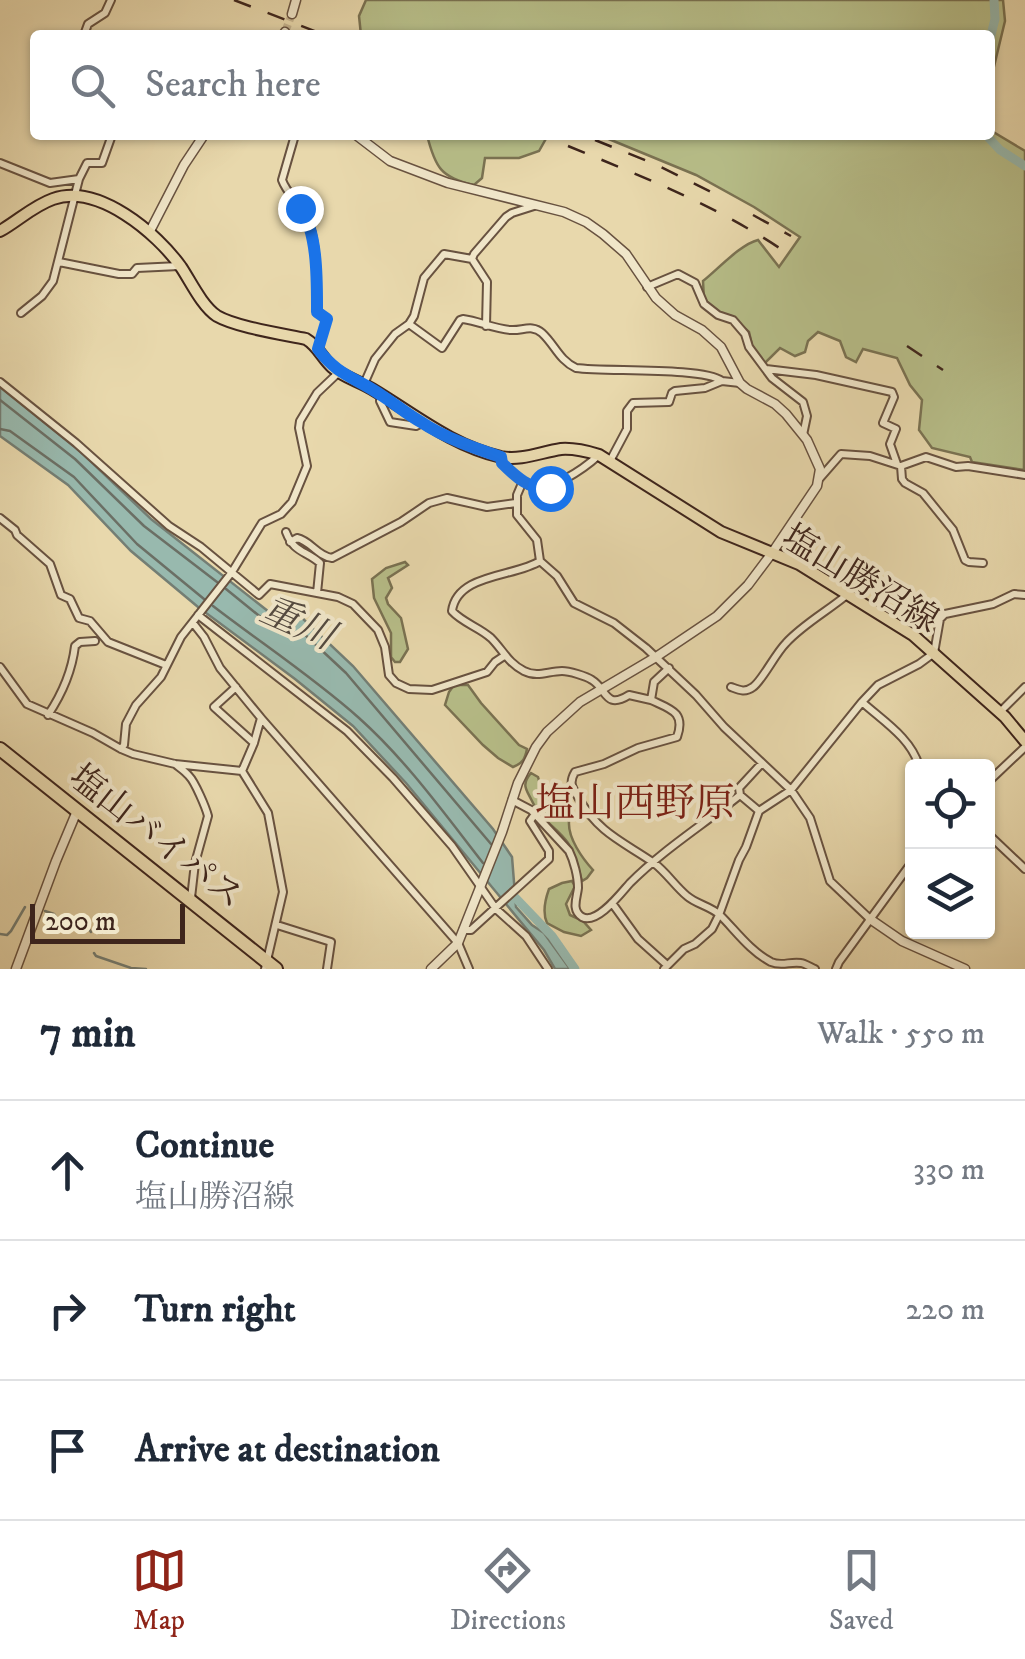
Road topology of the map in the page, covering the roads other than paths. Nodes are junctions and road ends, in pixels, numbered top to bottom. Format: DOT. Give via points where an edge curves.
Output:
graph roads {
  1 [pos="111,0"];
  2 [pos="296,0"];
  3 [pos="292,14"];
  4 [pos="86,30"];
  5 [pos="110,140"];
  6 [pos="201,140"];
  7 [pos="293,140"];
  8 [pos="362,140"];
  9 [pos="0,164"];
  10 [pos="79,180"];
  11 [pos="75,196"];
  12 [pos="537,206"];
  13 [pos="0,230"];
  14 [pos="150,231"];
  15 [pos="472,259"];
  16 [pos="59,262"];
  17 [pos="180,266"];
  18 [pos="647,287"];
  19 [pos="21,312"];
  20 [pos="408,324"];
  21 [pos="486,326"];
  22 [pos="318,349"];
  23 [pos="765,369"];
  24 [pos="339,372"];
  25 [pos="0,382"];
  26 [pos="722,382"];
  27 [pos="740,383"];
  28 [pos="364,384"];
  29 [pos="381,394"];
  30 [pos="422,423"];
  31 [pos="803,434"];
  32 [pos="599,455"];
  33 [pos="501,457"];
  34 [pos="610,461"];
  35 [pos="899,466"];
  36 [pos="1025,474"];
  37 [pos="820,478"];
  38 [pos="523,481"];
  39 [pos="516,503"];
  40 [pos="0,518"];
  41 [pos="286,532"];
  42 [pos="290,542"];
  43 [pos="772,553"];
  44 [pos="540,561"];
  45 [pos="984,562"];
  46 [pos="232,572"];
  47 [pos="317,593"];
  48 [pos="848,594"];
  49 [pos="1025,595"];
  50 [pos="196,619"];
  51 [pos="95,641"];
  52 [pos="934,653"];
  53 [pos="504,656"];
  54 [pos="656,656"];
  55 [pos="166,665"];
  56 [pos="0,668"];
  57 [pos="669,668"];
  58 [pos="236,686"];
  59 [pos="731,687"];
  60 [pos="1025,687"];
  61 [pos="600,689"];
  62 [pos="651,700"];
  63 [pos="862,702"];
  64 [pos="1000,712"];
  65 [pos="48,715"];
  66 [pos="261,718"];
  67 [pos="254,743"];
  68 [pos="1025,744"];
  69 [pos="0,749"];
  70 [pos="121,750"];
  71 [pos="917,759"];
  72 [pos="762,763"];
  73 [pos="174,764"];
  74 [pos="242,771"];
  75 [pos="995,775"];
  76 [pos="791,790"];
  77 [pos="740,796"];
  78 [pos="512,800"];
  79 [pos="759,810"];
  80 [pos="77,811"];
  81 [pos="535,814"];
  82 [pos="995,841"];
  83 [pos="652,862"];
  84 [pos="1025,869"];
  85 [pos="905,872"];
  86 [pos="480,886"];
  87 [pos="191,902"];
  88 [pos="612,902"];
  89 [pos="496,908"];
  90 [pos="720,915"];
  91 [pos="870,919"];
  92 [pos="277,924"];
  93 [pos="463,930"];
  94 [pos="458,943"];
  95 [pos="269,967"];
  96 [pos="666,967"];
  97 [pos="16,969"];
  98 [pos="327,969"];
  99 [pos="431,969"];
  100 [pos="469,969"];
  101 [pos="548,969"];
  102 [pos="815,969"];
  103 [pos="836,969"];
  104 [pos="965,969"];
  1 -- 4 [label="street"];
  2 -- 3 [label="street"];
  5 -- 10 [label="street" via="102,162 87,163"];
  6 -- 14 [label="street"];
  7 -- 22 [label="street" via="282,180 311,236 317,312 327,319"];
  8 -- 12 [label="street" via="400,165"];
  9 -- 10 [label="street" via="50,183"];
  10 -- 11 [label="street"];
  11 -- 13 [label="main road" via="55,198"];
  11 -- 14 [label="main road, 塩山勝沼線" via="92,198"];
  11 -- 16 [label="street"];
  12 -- 15 [label="street" via="506,217"];
  12 -- 18 [label="street" via="564,212 603,234"];
  14 -- 17 [label="main road, 塩山勝沼線"];
  15 -- 20 [label="street" via="442,256 424,278"];
  15 -- 21 [label="street" via="487,282"];
  16 -- 17 [label="street" via="119,274"];
  16 -- 19 [label="street" via="42,296"];
  17 -- 22 [label="main road, 塩山勝沼線" via="213,314 306,339"];
  18 -- 23 [label="street" via="678,274 696,282 704,304 732,320"];
  18 -- 27 [label="street" via="713,339"];
  20 -- 21 [label="street" via="442,348 460,320"];
  20 -- 28 [label="street" via="375,359"];
  21 -- 26 [label="street" via="537,329 576,368 716,376"];
  22 -- 24 [label="main road, 塩山勝沼線"];
  23 -- 31 [label="street" via="806,406"];
  23 -- 35 [label="street" via="892,392 883,423 896,430 890,444"];
  24 -- 28 [label="main road, 塩山勝沼線"];
  24 -- 46 [label="street" via="300,421 307,466 292,502 262,523"];
  25 -- 46 [label="street"];
  26 -- 27 [label="street"];
  26 -- 34 [label="street" via="675,390 670,402 633,403"];
  27 -- 31 [label="street" via="775,404"];
  28 -- 29 [label="main road, 塩山勝沼線"];
  29 -- 30 [label="main road, 塩山勝沼線"];
  29 -- 30 [label="street" via="390,422"];
  30 -- 33 [label="main road, 塩山勝沼線"];
  31 -- 37 [label="street"];
  32 -- 33 [label="main road, 塩山勝沼線" via="562,449"];
  32 -- 34 [label="main road, 塩山勝沼線"];
  32 -- 38 [label="street" via="550,488"];
  33 -- 38 [label="street, 塩山勝沼線"];
  34 -- 43 [label="main road, 塩山勝沼線" via="721,532"];
  35 -- 36 [label="street" via="926,458"];
  35 -- 37 [label="street" via="841,454"];
  35 -- 45 [label="street" via="905,483 924,493 953,530 966,560"];
  37 -- 43 [label="street"];
  38 -- 39 [label="street"];
  39 -- 42 [label="street" via="428,502 332,558 302,538"];
  39 -- 44 [label="street" via="521,522 537,540"];
  40 -- 55 [label="street" via="50,564 79,618 108,642"];
  41 -- 42 [label="street"];
  42 -- 47 [label="street" via="320,563"];
  43 -- 48 [label="main road, 塩山勝沼線"];
  43 -- 54 [label="street" via="717,616"];
  44 -- 53 [label="street" via="494,574 452,606"];
  44 -- 54 [label="street" via="574,603 614,622"];
  46 -- 47 [label="street" via="259,595 270,584"];
  46 -- 50 [label="street"];
  47 -- 53 [label="street" via="363,612 378,630 389,675 409,689 432,690 487,672"];
  48 -- 52 [label="main road, 塩山勝沼線"];
  48 -- 59 [label="street" via="790,638 752,688"];
  49 -- 52 [label="street" via="945,614"];
  50 -- 55 [label="street"];
  50 -- 58 [label="street"];
  50 -- 86 [label="street" via="348,732"];
  51 -- 65 [label="street" via="75,646"];
  52 -- 63 [label="street" via="878,685"];
  52 -- 64 [label="main road, 塩山勝沼線"];
  53 -- 61 [label="street" via="531,674 563,671 593,680"];
  54 -- 57 [label="street"];
  54 -- 61 [label="street"];
  55 -- 70 [label="street" via="126,724"];
  56 -- 65 [label="street" via="27,704"];
  57 -- 62 [label="street" via="654,682"];
  57 -- 72 [label="street"];
  58 -- 66 [label="street"];
  58 -- 67 [label="street" via="214,707"];
  60 -- 64 [label="street"];
  61 -- 62 [label="street" via="614,700"];
  61 -- 78 [label="street" via="547,732"];
  62 -- 83 [label="street" via="680,718 677,736 576,772 570,782 590,817"];
  63 -- 71 [label="street"];
  63 -- 76 [label="street"];
  64 -- 68 [label="main road, 塩山勝沼線"];
  65 -- 70 [label="street"];
  66 -- 67 [label="street"];
  66 -- 94 [label="street"];
  67 -- 74 [label="street"];
  68 -- 75 [label="street"];
  69 -- 80 [label="highway, 塩山バイパス"];
  70 -- 73 [label="street"];
  72 -- 76 [label="street"];
  72 -- 77 [label="street" via="739,788"];
  73 -- 74 [label="street"];
  73 -- 87 [label="street" via="190,776 208,816"];
  74 -- 92 [label="street" via="272,826 283,892"];
  76 -- 79 [label="street"];
  76 -- 91 [label="street" via="810,818 830,880"];
  77 -- 79 [label="street"];
  77 -- 83 [label="street"];
  78 -- 81 [label="street"];
  78 -- 86 [label="street"];
  79 -- 90 [label="street"];
  80 -- 87 [label="highway, 塩山バイパス"];
  80 -- 97 [label="street"];
  81 -- 88 [label="street" via="573,857 580,915 595,918"];
  81 -- 89 [label="street" via="530,821 549,859"];
  82 -- 84 [label="street"];
  83 -- 88 [label="street"];
  83 -- 90 [label="street" via="688,897"];
  85 -- 91 [label="street"];
  86 -- 89 [label="street"];
  86 -- 93 [label="street"];
  87 -- 95 [label="highway, 塩山バイパス"];
  88 -- 96 [label="street"];
  89 -- 93 [label="street"];
  89 -- 101 [label="street"];
  90 -- 96 [label="street"];
  90 -- 102 [label="street" via="768,960"];
  91 -- 103 [label="street"];
  91 -- 104 [label="street"];
  92 -- 95 [label="street"];
  92 -- 98 [label="street" via="331,942"];
  93 -- 94 [label="street"];
  94 -- 99 [label="street"];
  94 -- 100 [label="street"];
}
